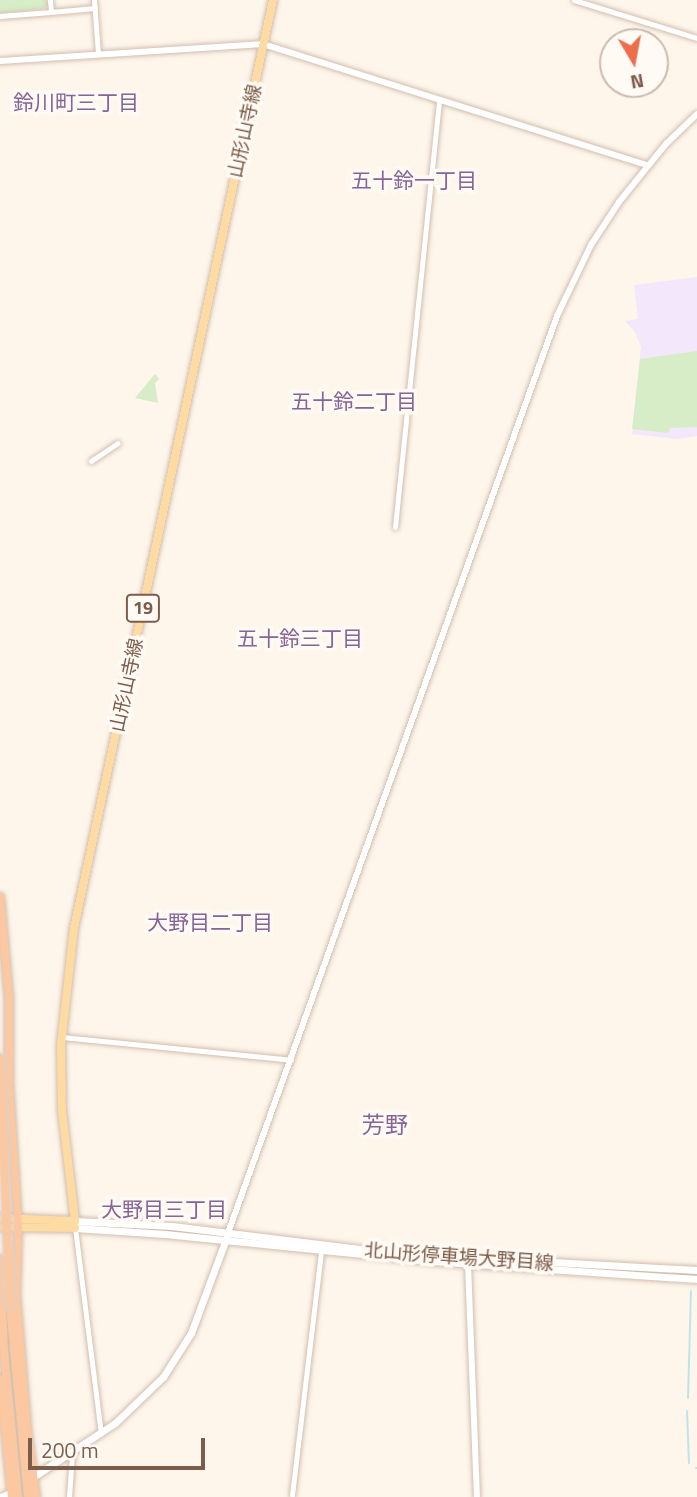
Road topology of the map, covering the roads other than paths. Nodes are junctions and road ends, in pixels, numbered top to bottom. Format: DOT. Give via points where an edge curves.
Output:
graph roads {
  1 [pos="50,0"];
  2 [pos="94,0"];
  3 [pos="272,0"];
  4 [pos="574,0"];
  5 [pos="95,8"];
  6 [pos="51,12"];
  7 [pos="0,16"];
  8 [pos="697,38"];
  9 [pos="263,44"];
  10 [pos="98,53"];
  11 [pos="0,61"];
  12 [pos="439,99"];
  13 [pos="697,114"];
  14 [pos="647,165"];
  15 [pos="118,443"];
  16 [pos="91,461"];
  17 [pos="395,527"];
  18 [pos="0,897"];
  19 [pos="62,1037"];
  20 [pos="0,1058"];
  21 [pos="291,1060"];
  22 [pos="0,1218"];
  23 [pos="18,1223"];
  24 [pos="75,1224"];
  25 [pos="0,1227"];
  26 [pos="227,1237"];
  27 [pos="321,1252"];
  28 [pos="0,1259"];
  29 [pos="468,1264"];
  30 [pos="697,1270"];
  31 [pos="697,1279"];
  32 [pos="0,1379"];
  33 [pos="101,1433"];
  34 [pos="72,1454"];
  35 [pos="33,1478"];
  36 [pos="14,1495"];
  37 [pos="292,1495"];
  38 [pos="1,1497"];
  39 [pos="28,1497"];
  40 [pos="36,1497"];
  41 [pos="69,1497"];
  42 [pos="477,1497"];
  1 -- 6 [label="street"];
  2 -- 5 [label="street"];
  3 -- 9 [label="main road, 山形山寺線 / 19"];
  4 -- 8 [label="street"];
  5 -- 6 [label="street"];
  5 -- 10 [label="street"];
  6 -- 7 [label="street"];
  9 -- 10 [label="street"];
  9 -- 12 [label="street"];
  9 -- 19 [label="main road, 山形山寺線 / 19" via="74,928"];
  10 -- 11 [label="street"];
  12 -- 14 [label="street"];
  12 -- 17 [label="street"];
  13 -- 14 [label="street"];
  14 -- 21 [label="street" via="591,245 557,316"];
  15 -- 16 [label="street"];
  18 -- 23 [label="highway"];
  19 -- 21 [label="street"];
  19 -- 24 [label="main road, 山形山寺線 / 19" via="62,1111"];
  20 -- 39 [label="highway, bridge" via="10,1305"];
  21 -- 26 [label="street"];
  22 -- 23 [label="main road"];
  23 -- 24 [label="main road"];
  23 -- 25 [label="main road"];
  23 -- 35 [label="highway" via="17,1307"];
  24 -- 26 [label="main road" via="172,1226"];
  24 -- 33 [label="street"];
  26 -- 27 [label="main road, 北山形停車場大野目線"];
  26 -- 30 [label="main road, 北山形停車場大野目線" via="392,1253"];
  26 -- 33 [label="main road" via="179,1355 148,1394"];
  27 -- 29 [label="main road, 北山形停車場大野目線"];
  27 -- 37 [label="street"];
  28 -- 36 [label="highway"];
  29 -- 31 [label="main road, 北山形停車場大野目線"];
  29 -- 42 [label="street"];
  32 -- 36 [label="highway"];
  33 -- 34 [label="main road"];
  34 -- 35 [label="main road"];
  34 -- 41 [label="street"];
  35 -- 40 [label="highway"];
  36 -- 38 [label="street"];
}
